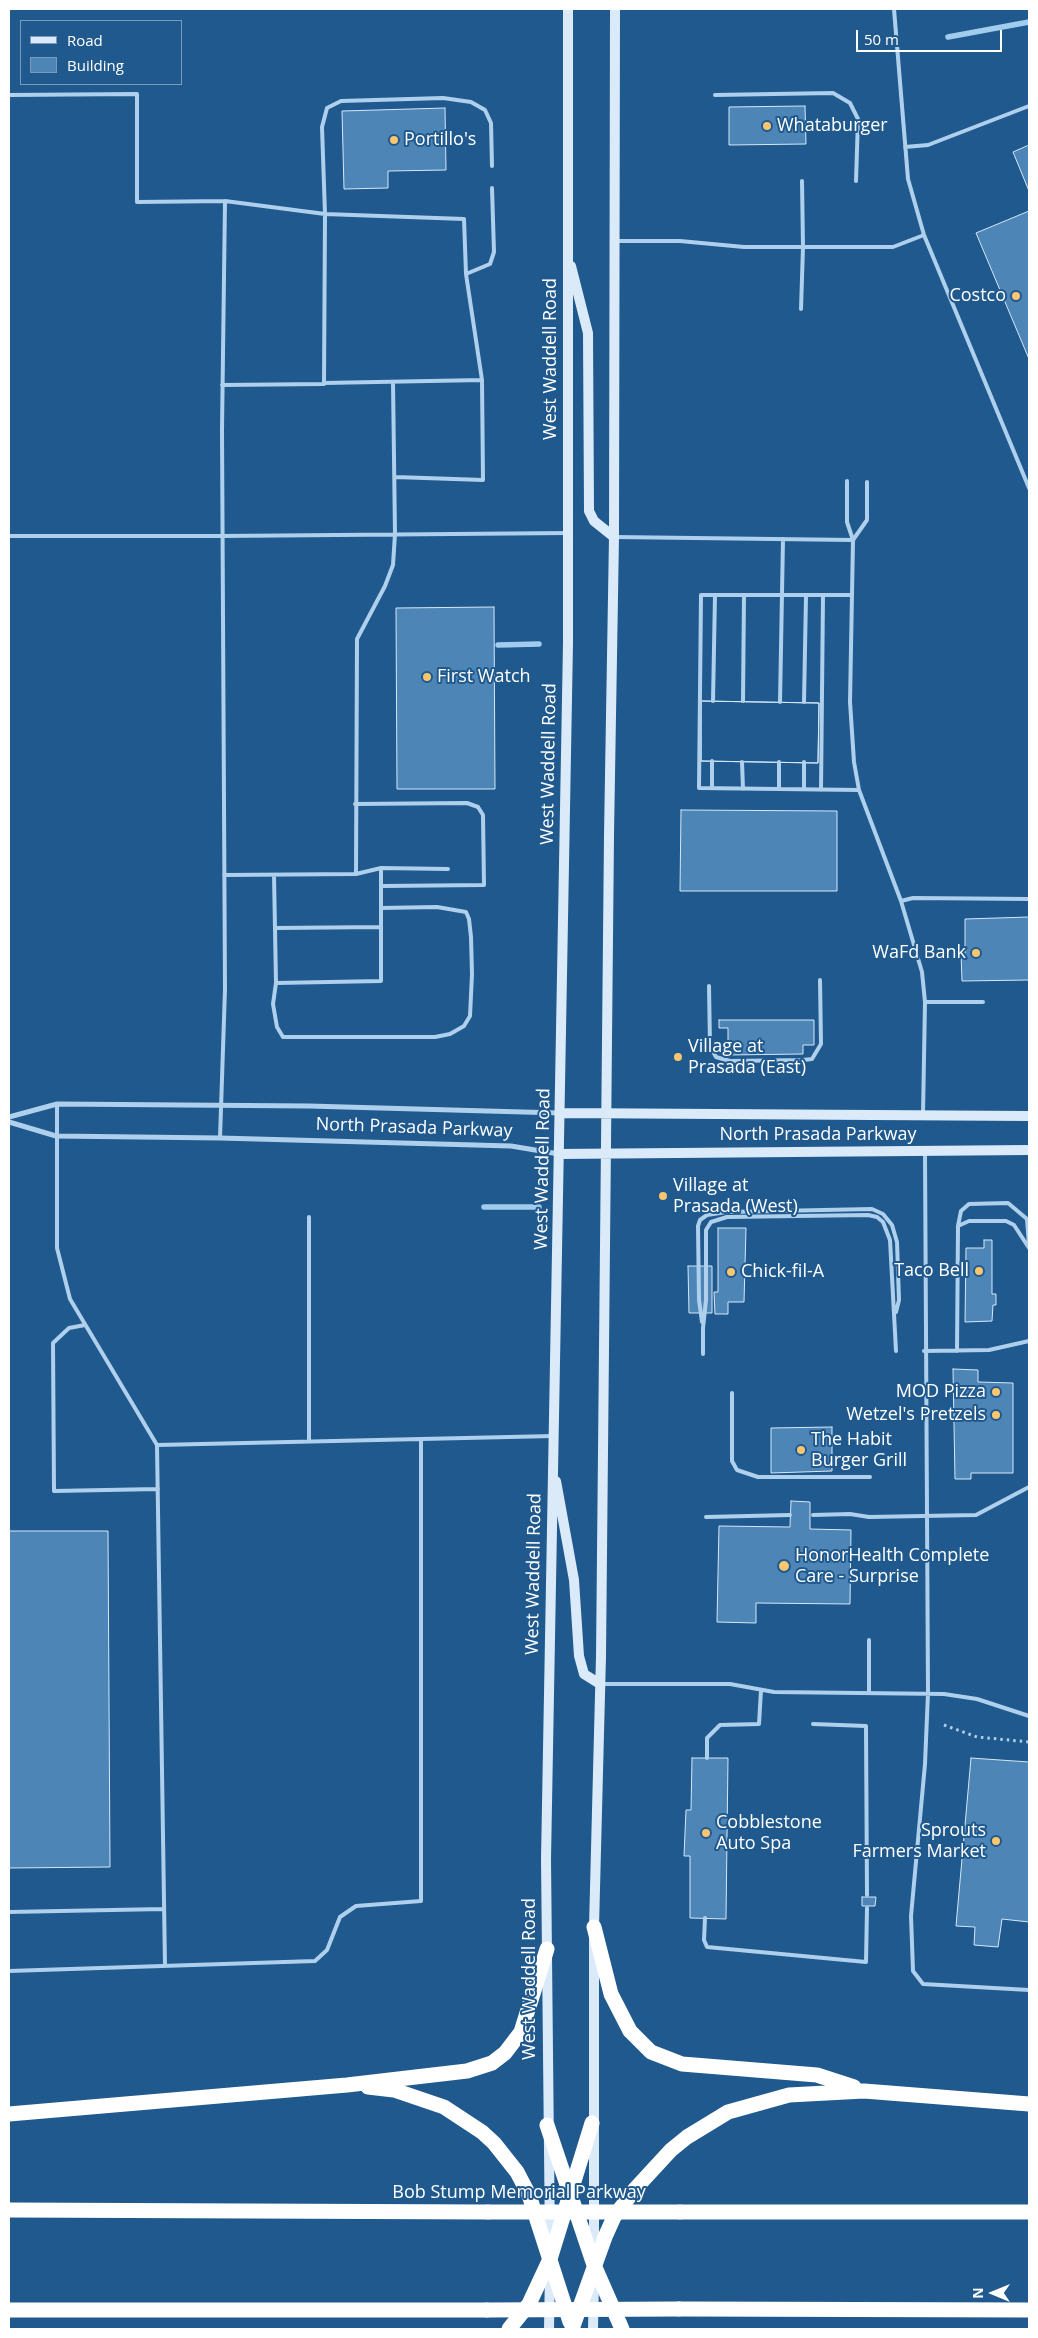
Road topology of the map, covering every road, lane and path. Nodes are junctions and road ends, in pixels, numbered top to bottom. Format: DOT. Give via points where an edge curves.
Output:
graph roads {
  1 [pos="568,9"];
  2 [pos="615,9"];
  3 [pos="894,9"];
  4 [pos="9,95"];
  5 [pos="715,95"];
  6 [pos="1029,106"];
  7 [pos="905,147"];
  8 [pos="492,166"];
  9 [pos="802,181"];
  10 [pos="856,181"];
  11 [pos="492,188"];
  12 [pos="225,201"];
  13 [pos="325,214"];
  14 [pos="924,235"];
  15 [pos="613,241"];
  16 [pos="803,247"];
  17 [pos="567,253"];
  18 [pos="466,274"];
  19 [pos="801,309"];
  20 [pos="482,380"];
  21 [pos="393,382"];
  22 [pos="324,383"];
  23 [pos="222,385"];
  24 [pos="394,477"];
  25 [pos="847,481"];
  26 [pos="867,482"];
  27 [pos="1029,488"];
  28 [pos="568,533"];
  29 [pos="395,534"];
  30 [pos="9,536"];
  31 [pos="222,536"];
  32 [pos="614,537"];
  33 [pos="783,539"];
  34 [pos="853,540"];
  35 [pos="715,595"];
  36 [pos="744,595"];
  37 [pos="852,595"];
  38 [pos="782,596"];
  39 [pos="806,596"];
  40 [pos="823,596"];
  41 [pos="713,701"];
  42 [pos="742,701"];
  43 [pos="780,702"];
  44 [pos="804,702"];
  45 [pos="712,761"];
  46 [pos="742,762"];
  47 [pos="779,762"];
  48 [pos="804,762"];
  49 [pos="712,788"];
  50 [pos="742,788"];
  51 [pos="778,789"];
  52 [pos="804,789"];
  53 [pos="821,790"];
  54 [pos="859,790"];
  55 [pos="355,804"];
  56 [pos="381,868"];
  57 [pos="448,869"];
  58 [pos="224,874"];
  59 [pos="356,874"];
  60 [pos="274,875"];
  61 [pos="382,886"];
  62 [pos="1029,899"];
  63 [pos="901,901"];
  64 [pos="381,908"];
  65 [pos="275,928"];
  66 [pos="381,928"];
  67 [pos="820,980"];
  68 [pos="276,983"];
  69 [pos="709,986"];
  70 [pos="925,1002"];
  71 [pos="984,1002"];
  72 [pos="57,1104"];
  73 [pos="222,1106"];
  74 [pos="560,1113"];
  75 [pos="606,1113"];
  76 [pos="923,1116"];
  77 [pos="1029,1116"];
  78 [pos="9,1117"];
  79 [pos="9,1122"];
  80 [pos="56,1136"];
  81 [pos="220,1138"];
  82 [pos="1029,1150"];
  83 [pos="925,1151"];
  84 [pos="559,1154"];
  85 [pos="606,1154"];
  86 [pos="309,1217"];
  87 [pos="958,1226"];
  88 [pos="1029,1246"];
  89 [pos="896,1314"];
  90 [pos="85,1325"];
  91 [pos="703,1328"];
  92 [pos="1029,1341"];
  93 [pos="896,1351"];
  94 [pos="924,1351"];
  95 [pos="957,1351"];
  96 [pos="703,1354"];
  97 [pos="732,1393"];
  98 [pos="553,1436"];
  99 [pos="421,1439"];
  100 [pos="309,1442"];
  101 [pos="157,1445"];
  102 [pos="552,1460"];
  103 [pos="870,1477"];
  104 [pos="1029,1487"];
  105 [pos="158,1490"];
  106 [pos="790,1515"];
  107 [pos="813,1515"];
  108 [pos="706,1517"];
  109 [pos="928,1517"];
  110 [pos="869,1640"];
  111 [pos="600,1684"];
  112 [pos="761,1690"];
  113 [pos="869,1693"];
  114 [pos="928,1693"];
  115 [pos="1029,1716"];
  116 [pos="813,1724"];
  117 [pos="944,1725"];
  118 [pos="1029,1742"];
  119 [pos="706,1758"];
  120 [pos="867,1895"];
  121 [pos="867,1908"];
  122 [pos="163,1909"];
  123 [pos="9,1912"];
  124 [pos="705,1918"];
  125 [pos="594,1927"];
  126 [pos="547,1949"];
  127 [pos="165,1966"];
  128 [pos="9,1971"];
  129 [pos="1029,1990"];
  130 [pos="347,2085"];
  131 [pos="864,2090"];
  132 [pos="1029,2104"];
  133 [pos="9,2114"];
  134 [pos="592,2123"];
  135 [pos="547,2125"];
  136 [pos="571,2193"];
  137 [pos="9,2210"];
  138 [pos="1029,2212"];
  139 [pos="550,2259"];
  140 [pos="594,2265"];
  141 [pos="9,2310"];
  142 [pos="1029,2310"];
  143 [pos="509,2329"];
  144 [pos="549,2329"];
  145 [pos="572,2329"];
  146 [pos="594,2329"];
  147 [pos="622,2329"];
  1 -- 17 [label="main road, West Waddell Road"];
  2 -- 15 [label="main road"];
  3 -- 7 [label="lane"];
  4 -- 12 [label="lane" via="137,94 137,202"];
  5 -- 10 [label="lane" via="833,93 850,103 858,119"];
  6 -- 7 [label="lane" via="928,145"];
  7 -- 14 [label="lane" via="908,179"];
  8 -- 13 [label="lane" via="491,123 485,110 471,102 442,98 341,102 327,108 322,127"];
  9 -- 16 [label="lane"];
  11 -- 18 [label="lane" via="494,252 490,264"];
  12 -- 13 [label="lane"];
  12 -- 23 [label="lane"];
  13 -- 18 [label="lane" via="464,220"];
  13 -- 22 [label="lane"];
  14 -- 16 [label="lane" via="893,247"];
  14 -- 27 [label="lane"];
  15 -- 16 [label="lane"];
  15 -- 32 [label="main road"];
  16 -- 19 [label="lane"];
  17 -- 28 [label="main road, West Waddell Road"];
  17 -- 32 [label="main road" via="588,333 589,511 594,521"];
  18 -- 20 [label="lane"];
  20 -- 21 [label="lane"];
  20 -- 24 [label="lane" via="483,480"];
  21 -- 22 [label="lane"];
  21 -- 24 [label="lane"];
  22 -- 23 [label="lane"];
  23 -- 31 [label="lane"];
  24 -- 29 [label="lane"];
  25 -- 34 [label="lane" via="847,522"];
  26 -- 34 [label="lane" via="867,520"];
  28 -- 29 [label="lane"];
  28 -- 74 [label="main road, West Waddell Road"];
  29 -- 31 [label="lane"];
  29 -- 55 [label="lane" via="393,565 388,579 357,639"];
  30 -- 31 [label="lane"];
  31 -- 58 [label="lane"];
  32 -- 33 [label="lane"];
  32 -- 75 [label="main road"];
  33 -- 34 [label="lane"];
  33 -- 38 [label="lane"];
  34 -- 37 [label="lane"];
  35 -- 36 [label="lane"];
  35 -- 41 [label="lane"];
  35 -- 49 [label="lane" via="701,595 699,788"];
  36 -- 38 [label="lane"];
  36 -- 42 [label="lane"];
  37 -- 40 [label="lane"];
  37 -- 54 [label="lane" via="850,702"];
  38 -- 39 [label="lane"];
  38 -- 43 [label="lane"];
  39 -- 40 [label="lane"];
  39 -- 44 [label="lane"];
  40 -- 53 [label="lane"];
  45 -- 49 [label="lane"];
  46 -- 50 [label="lane"];
  47 -- 51 [label="lane"];
  48 -- 52 [label="lane"];
  49 -- 50 [label="lane"];
  50 -- 51 [label="lane"];
  51 -- 52 [label="lane"];
  52 -- 53 [label="lane"];
  53 -- 54 [label="lane"];
  54 -- 63 [label="lane"];
  55 -- 59 [label="lane"];
  55 -- 61 [label="lane" via="467,803 478,807 483,815 484,885"];
  56 -- 57 [label="lane"];
  56 -- 59 [label="lane"];
  56 -- 61 [label="lane"];
  58 -- 60 [label="lane"];
  58 -- 73 [label="lane"];
  59 -- 60 [label="lane"];
  60 -- 65 [label="lane"];
  61 -- 64 [label="lane"];
  62 -- 63 [label="lane" via="913,898"];
  63 -- 70 [label="lane" via="922,972"];
  64 -- 66 [label="lane"];
  64 -- 68 [label="lane" via="437,907 466,912 471,937 472,974 470,1016 464,1026 450,1034 435,1037 283,1037 273,1004"];
  65 -- 66 [label="lane"];
  65 -- 68 [label="lane"];
  66 -- 68 [label="lane" via="381,982"];
  67 -- 69 [label="lane" via="821,1044 812,1059 802,1060 730,1061 716,1058 710,1046"];
  70 -- 71 [label="lane"];
  70 -- 76 [label="lane"];
  72 -- 73 [label="street, North Prasada Parkway"];
  72 -- 78 [label="street, North Prasada Parkway"];
  72 -- 80 [label="lane"];
  73 -- 74 [label="street, North Prasada Parkway"];
  73 -- 81 [label="lane"];
  74 -- 75 [label="main road, North Prasada Parkway"];
  74 -- 84 [label="main road, West Waddell Road"];
  75 -- 76 [label="main road, North Prasada Parkway"];
  75 -- 85 [label="main road"];
  76 -- 77 [label="main road, North Prasada Parkway"];
  79 -- 80 [label="street, North Prasada Parkway"];
  80 -- 81 [label="street, North Prasada Parkway"];
  80 -- 90 [label="lane" via="57,1248 70,1299"];
  81 -- 84 [label="street, North Prasada Parkway" via="511,1146"];
  82 -- 83 [label="main road, North Prasada Parkway"];
  83 -- 85 [label="main road, North Prasada Parkway"];
  83 -- 94 [label="lane"];
  84 -- 85 [label="main road, North Prasada Parkway"];
  84 -- 98 [label="main road, West Waddell Road"];
  85 -- 111 [label="main road"];
  86 -- 100 [label="lane"];
  87 -- 88 [label="lane" via="969,1220 1006,1221 1014,1225"];
  87 -- 88 [label="lane" via="961,1211 969,1204 1008,1203 1027,1219"];
  87 -- 95 [label="lane"];
  89 -- 91 [label="lane" via="890,1240 883,1222 877,1217 727,1217 711,1222 706,1230"];
  89 -- 91 [label="lane" via="899,1300 897,1242 892,1225 883,1214 872,1209 726,1212 707,1215 698,1226 699,1300"];
  89 -- 93 [label="lane"];
  90 -- 101 [label="lane"];
  90 -- 105 [label="lane" via="69,1328 53,1344 54,1490"];
  91 -- 96 [label="lane"];
  92 -- 95 [label="lane" via="989,1350"];
  94 -- 95 [label="lane"];
  94 -- 109 [label="lane"];
  97 -- 103 [label="lane" via="732,1461 737,1470 758,1477"];
  98 -- 99 [label="lane"];
  98 -- 102 [label="main road, West Waddell Road"];
  99 -- 100 [label="lane"];
  99 -- 127 [label="lane" via="421,1901 356,1906 340,1917 327,1950 315,1961"];
  100 -- 101 [label="lane"];
  101 -- 105 [label="lane"];
  102 -- 111 [label="main road" via="574,1580 579,1656 584,1674"];
  102 -- 126 [label="main road, West Waddell Road"];
  104 -- 109 [label="lane" via="976,1515"];
  105 -- 122 [label="lane"];
  106 -- 108 [label="lane"];
  107 -- 109 [label="lane"];
  109 -- 114 [label="lane"];
  110 -- 113 [label="lane"];
  111 -- 112 [label="lane" via="730,1684"];
  111 -- 125 [label="main road"];
  112 -- 113 [label="lane"];
  112 -- 119 [label="lane" via="759,1724 720,1725 706,1738"];
  113 -- 114 [label="lane"];
  114 -- 115 [label="lane" via="977,1699"];
  114 -- 129 [label="lane" via="925,1764 910,1916 913,1971 924,1984"];
  116 -- 120 [label="lane" via="866,1726"];
  117 -- 118 [label="path" via="977,1737"];
  121 -- 124 [label="lane" via="866,1962 707,1947 704,1940"];
  122 -- 123 [label="lane"];
  122 -- 127 [label="lane"];
  125 -- 131 [label="highway" via="610,1994 630,2031 651,2052 682,2064 817,2075"];
  125 -- 134 [label="main road"];
  126 -- 130 [label="highway" via="521,2032 505,2053 492,2063 466,2071"];
  126 -- 135 [label="main road, West Waddell Road"];
  127 -- 128 [label="lane"];
  130 -- 133 [label="highway"];
  130 -- 139 [label="highway" via="394,2090 418,2097 444,2107 482,2132 517,2172 532,2203"];
  131 -- 132 [label="highway"];
  131 -- 140 [label="highway" via="773,2098 728,2112 705,2125 671,2150 634,2189 614,2217"];
  134 -- 136 [label="highway"];
  134 -- 140 [label="main road"];
  135 -- 136 [label="highway"];
  135 -- 139 [label="main road, West Waddell Road"];
  136 -- 139 [label="highway"];
  136 -- 140 [label="highway"];
  137 -- 138 [label="highway, Bob Stump Memorial Parkway, bridge"];
  139 -- 143 [label="highway" via="529,2304"];
  139 -- 144 [label="main road, West Waddell Road"];
  139 -- 145 [label="highway"];
  140 -- 145 [label="highway"];
  140 -- 146 [label="main road"];
  140 -- 147 [label="highway"];
  141 -- 142 [label="highway, bridge"];
}
